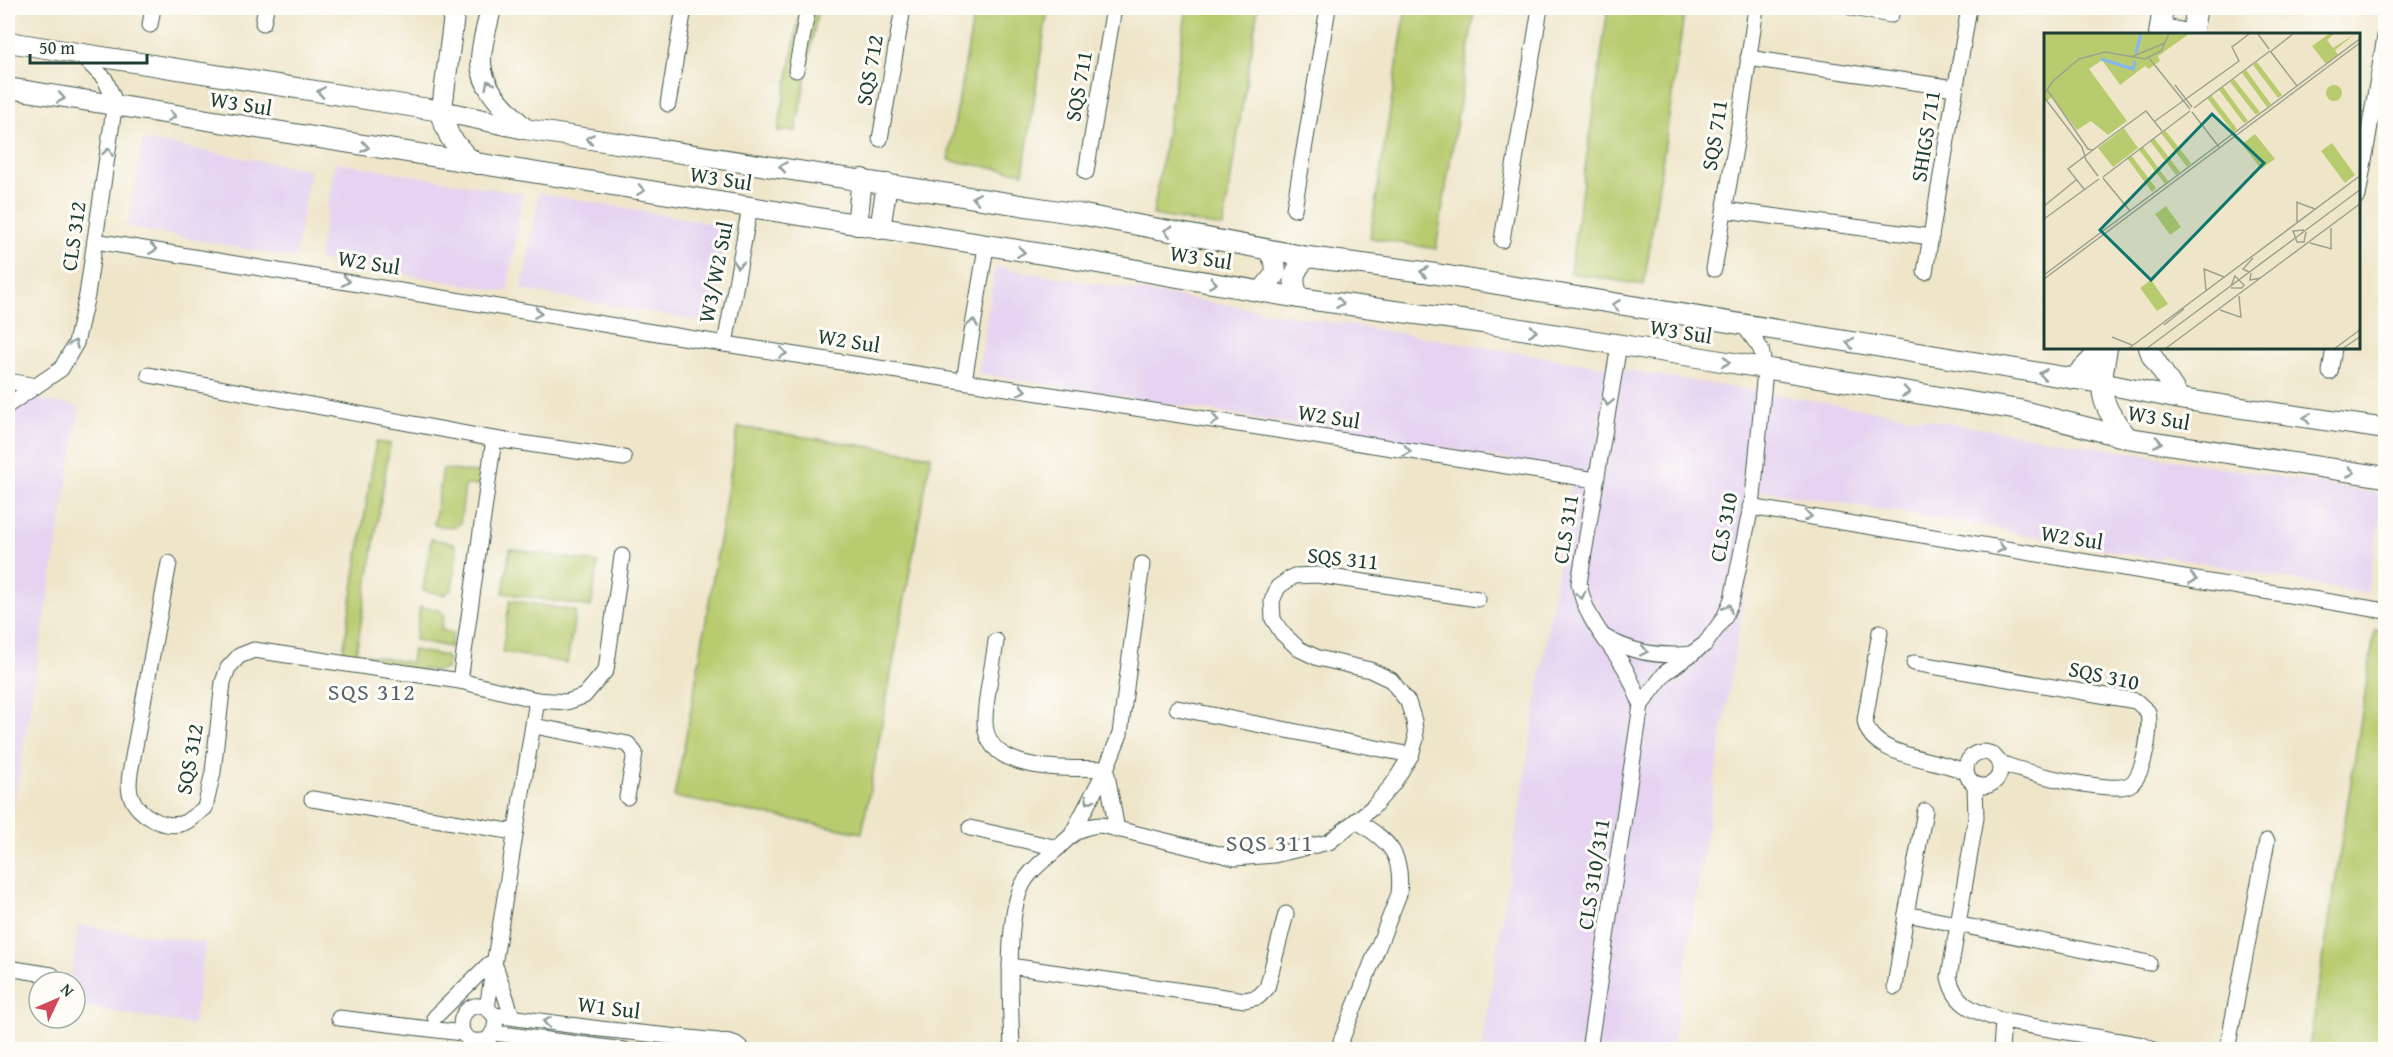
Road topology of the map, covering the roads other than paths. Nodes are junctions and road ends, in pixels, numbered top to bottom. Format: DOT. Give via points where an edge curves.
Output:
graph roads {
  1 [pos="153,8"];
  2 [pos="455,8"];
  3 [pos="491,8"];
  4 [pos="684,8"];
  5 [pos="808,8"];
  6 [pos="903,8"];
  7 [pos="1114,8"];
  8 [pos="1328,8"];
  9 [pos="1540,8"];
  10 [pos="1756,8"];
  11 [pos="1852,8"];
  12 [pos="1969,8"];
  13 [pos="2163,8"];
  14 [pos="2197,8"];
  15 [pos="1891,15"];
  16 [pos="150,25"];
  17 [pos="2159,31"];
  18 [pos="2385,31"];
  19 [pos="2178,33"];
  20 [pos="2192,33"];
  21 [pos="8,42"];
  22 [pos="79,53"];
  23 [pos="1748,58"];
  24 [pos="448,65"];
  25 [pos="796,70"];
  26 [pos="8,88"];
  27 [pos="1955,88"];
  28 [pos="668,104"];
  29 [pos="407,106"];
  30 [pos="115,107"];
  31 [pos="441,111"];
  32 [pos="525,129"];
  33 [pos="880,140"];
  34 [pos="479,165"];
  35 [pos="1086,172"];
  36 [pos="862,180"];
  37 [pos="886,184"];
  38 [pos="2360,184"];
  39 [pos="750,207"];
  40 [pos="1294,209"];
  41 [pos="1725,210"];
  42 [pos="857,225"];
  43 [pos="880,230"];
  44 [pos="1931,237"];
  45 [pos="1502,240"];
  46 [pos="95,241"];
  47 [pos="986,247"];
  48 [pos="1268,250"];
  49 [pos="1308,257"];
  50 [pos="1714,269"];
  51 [pos="1926,273"];
  52 [pos="1262,291"];
  53 [pos="1299,298"];
  54 [pos="1744,327"];
  55 [pos="725,344"];
  56 [pos="1619,345"];
  57 [pos="2101,350"];
  58 [pos="2107,350"];
  59 [pos="2150,350"];
  60 [pos="2334,350"];
  61 [pos="1765,370"];
  62 [pos="2330,372"];
  63 [pos="149,375"];
  64 [pos="2073,379"];
  65 [pos="8,381"];
  66 [pos="964,381"];
  67 [pos="2101,383"];
  68 [pos="36,386"];
  69 [pos="2180,399"];
  70 [pos="8,405"];
  71 [pos="2385,429"];
  72 [pos="2128,438"];
  73 [pos="494,439"];
  74 [pos="624,458"];
  75 [pos="2385,477"];
  76 [pos="1596,480"];
  77 [pos="1750,507"];
  78 [pos="622,556"];
  79 [pos="169,563"];
  80 [pos="1142,564"];
  81 [pos="1478,599"];
  82 [pos="2385,611"];
  83 [pos="1881,632"];
  84 [pos="1599,633"];
  85 [pos="996,641"];
  86 [pos="1692,654"];
  87 [pos="1914,663"];
  88 [pos="460,681"];
  89 [pos="537,700"];
  90 [pos="1641,705"];
  91 [pos="1177,708"];
  92 [pos="534,726"];
  93 [pos="1411,755"];
  94 [pos="1971,757"];
  95 [pos="1930,759"];
  96 [pos="1999,762"];
  97 [pos="1106,769"];
  98 [pos="1966,772"];
  99 [pos="2037,775"];
  100 [pos="1995,782"];
  101 [pos="1975,785"];
  102 [pos="627,798"];
  103 [pos="312,799"];
  104 [pos="1925,811"];
  105 [pos="1976,818"];
  106 [pos="1358,822"];
  107 [pos="970,828"];
  108 [pos="1118,830"];
  109 [pos="515,832"];
  110 [pos="1073,832"];
  111 [pos="2267,841"];
  112 [pos="1058,848"];
  113 [pos="1286,914"];
  114 [pos="1906,914"];
  115 [pos="1958,924"];
  116 [pos="2149,963"];
  117 [pos="492,964"];
  118 [pos="1010,966"];
  119 [pos="8,968"];
  120 [pos="27,971"];
  121 [pos="1895,987"];
  122 [pos="466,1012"];
  123 [pos="490,1012"];
  124 [pos="512,1016"];
  125 [pos="435,1017"];
  126 [pos="339,1018"];
  127 [pos="2003,1021"];
  128 [pos="407,1025"];
  129 [pos="466,1041"];
  130 [pos="487,1041"];
  131 [pos="719,1041"];
  132 [pos="1341,1041"];
  133 [pos="624,1050"];
  134 [pos="702,1050"];
  135 [pos="743,1050"];
  136 [pos="1012,1050"];
  137 [pos="1589,1050"];
  138 [pos="2001,1050"];
  139 [pos="2153,1050"];
  140 [pos="2227,1050"];
  1 -- 16 [label="street"];
  2 -- 24 [label="main road"];
  32 -- 3 [label="main road, one-way" via="502,105 484,74 481,63"];
  4 -- 28 [label="street"];
  5 -- 25 [label="street"];
  6 -- 33 [label="street, SQS 712"];
  7 -- 35 [label="street, SQS 711"];
  8 -- 40 [label="street"];
  9 -- 45 [label="street"];
  10 -- 23 [label="street, SQS 711"];
  11 -- 15 [label="street"];
  12 -- 27 [label="street, SHIGS 711"];
  13 -- 17 [label="main road"];
  14 -- 20 [label="main road"];
  17 -- 19 [label="main road"];
  18 -- 38 [label="street"];
  21 -- 22 [label="main road, W3 Sul"];
  29 -- 22 [label="main road, W3 Sul, one-way"];
  22 -- 30 [label="street" via="109,85"];
  23 -- 27 [label="street"];
  23 -- 41 [label="street, SQS 711"];
  24 -- 29 [label="main road" via="429,95"];
  24 -- 31 [label="main road"];
  26 -- 30 [label="main road, W3 Sul, one-way"];
  27 -- 44 [label="street, SHIGS 711"];
  29 -- 31 [label="main road, W3 Sul"];
  30 -- 34 [label="main road, W3 Sul, one-way"];
  46 -- 30 [label="street, CLS 312, one-way"];
  31 -- 32 [label="main road, W3 Sul"];
  31 -- 34 [label="main road" via="450,137"];
  36 -- 32 [label="main road, W3 Sul, one-way"];
  34 -- 39 [label="main road, W3 Sul, one-way"];
  36 -- 37 [label="main road, W3 Sul"];
  36 -- 42 [label="main road"];
  37 -- 43 [label="main road"];
  48 -- 37 [label="main road, W3 Sul, one-way" via="1079,214"];
  39 -- 42 [label="main road, W3 Sul"];
  39 -- 55 [label="street, W3/W2 Sul, one-way"];
  41 -- 44 [label="street"];
  41 -- 50 [label="street, SQS 711"];
  42 -- 43 [label="main road, W3 Sul"];
  43 -- 47 [label="main road, W3 Sul"];
  44 -- 51 [label="street, SHIGS 711"];
  46 -- 55 [label="street, W2 Sul, one-way"];
  68 -- 46 [label="street, CLS 312, one-way" via="61,369 76,343"];
  47 -- 52 [label="main road, W3 Sul, one-way"];
  66 -- 47 [label="street, one-way"];
  48 -- 49 [label="main road, W3 Sul"];
  48 -- 52 [label="main road" via="1276,273"];
  49 -- 53 [label="main road" via="1294,274 1293,285"];
  54 -- 49 [label="main road, W3 Sul, one-way" via="1424,272"];
  52 -- 53 [label="main road, W3 Sul"];
  53 -- 56 [label="main road, W3 Sul, one-way"];
  54 -- 61 [label="street, CLS 310" via="1761,349"];
  64 -- 54 [label="main road, W3 Sul, one-way"];
  55 -- 66 [label="street, W2 Sul, one-way"];
  56 -- 61 [label="main road, W3 Sul, one-way"];
  56 -- 76 [label="street, CLS 311, one-way"];
  57 -- 64 [label="main road"];
  58 -- 67 [label="main road"];
  59 -- 69 [label="main road"];
  60 -- 62 [label="street"];
  61 -- 72 [label="main road, W3 Sul, one-way" via="2019,410"];
  61 -- 77 [label="street, CLS 310"];
  63 -- 73 [label="street"];
  64 -- 67 [label="main road, W3 Sul"];
  65 -- 68 [label="street"];
  66 -- 76 [label="street, W2 Sul, one-way"];
  67 -- 69 [label="main road, W3 Sul"];
  67 -- 72 [label="main road" via="2105,405"];
  68 -- 70 [label="street, CLS 312"];
  71 -- 69 [label="main road, W3 Sul, one-way"];
  72 -- 75 [label="main road, W3 Sul, one-way"];
  73 -- 74 [label="street"];
  73 -- 88 [label="street"];
  76 -- 84 [label="street, CLS 311, one-way" via="1579,583 1582,601"];
  77 -- 82 [label="street, W2 Sul, one-way"];
  86 -- 77 [label="street, CLS 310, one-way" via="1714,633 1732,599"];
  78 -- 89 [label="street, SQS 312" via="606,670 584,696 567,702"];
  79 -- 88 [label="street, SQS 312" via="129,779 131,797 139,810 152,819 184,823 205,808 223,682 228,668 239,656 254,650"];
  80 -- 97 [label="street" via="1120,735"];
  81 -- 93 [label="street, SQS 311" via="1317,575 1294,576 1278,587 1272,601 1273,619 1299,649 1391,680 1408,702 1414,721 1416,739"];
  83 -- 95 [label="street, SQS 310" via="1866,730 1884,748"];
  84 -- 86 [label="street, one-way" via="1640,651 1674,656"];
  84 -- 90 [label="street, CLS 311" via="1627,672"];
  85 -- 97 [label="street" via="985,719 993,746 1008,759 1027,765"];
  86 -- 90 [label="street, CLS 310" via="1665,673"];
  87 -- 99 [label="street, SQS 310" via="2136,701 2145,707 2149,718 2142,770 2128,786 2114,788"];
  88 -- 89 [label="street, SQS 312"];
  89 -- 92 [label="street"];
  90 -- 137 [label="street, CLS 310/311"];
  91 -- 93 [label="street"];
  92 -- 102 [label="street" via="628,744 635,753"];
  92 -- 109 [label="street"];
  93 -- 106 [label="street, SQS 311" via="1393,784"];
  94 -- 95 [label="street, SQS 310"];
  94 -- 96 [label="street, SQS 310" via="1986,752"];
  94 -- 98 [label="street"];
  95 -- 98 [label="street, SQS 310"];
  96 -- 99 [label="street, SQS 310"];
  96 -- 100 [label="street" via="2001,771"];
  97 -- 108 [label="street"];
  97 -- 110 [label="street, one-way"];
  98 -- 101 [label="street"];
  99 -- 100 [label="street, SQS 310"];
  100 -- 101 [label="street, SQS 310"];
  100 -- 105 [label="street"];
  101 -- 105 [label="street"];
  103 -- 109 [label="street"];
  104 -- 114 [label="street"];
  105 -- 115 [label="street"];
  106 -- 108 [label="street, SQS 311" via="1329,842 1274,855 1235,858"];
  106 -- 132 [label="street" via="1386,842 1402,872 1399,894"];
  107 -- 112 [label="street"];
  108 -- 110 [label="street, SQS 311" via="1101,825"];
  109 -- 117 [label="street"];
  110 -- 112 [label="street"];
  111 -- 140 [label="street"];
  112 -- 118 [label="street" via="1037,866 1021,888"];
  113 -- 118 [label="street" via="1267,988 1245,1000"];
  114 -- 115 [label="street"];
  114 -- 121 [label="street"];
  115 -- 116 [label="street"];
  115 -- 127 [label="street" via="1949,977 1952,991 1973,1011"];
  117 -- 122 [label="street"];
  117 -- 123 [label="street"];
  117 -- 124 [label="street"];
  117 -- 125 [label="street"];
  118 -- 136 [label="street"];
  119 -- 120 [label="street"];
  122 -- 123 [label="street" via="478,1006"];
  122 -- 125 [label="street"];
  122 -- 129 [label="street" via="460,1024"];
  123 -- 124 [label="street, W1 Sul"];
  123 -- 130 [label="street" via="496,1024"];
  131 -- 124 [label="street, W1 Sul, one-way"];
  125 -- 128 [label="street"];
  126 -- 128 [label="street"];
  127 -- 138 [label="street"];
  127 -- 139 [label="street" via="2143,1045"];
  128 -- 129 [label="street"];
  129 -- 130 [label="street"];
  130 -- 133 [label="street, W1 Sul"];
  131 -- 134 [label="street"];
  131 -- 135 [label="street, W1 Sul" via="730,1041"];
}
